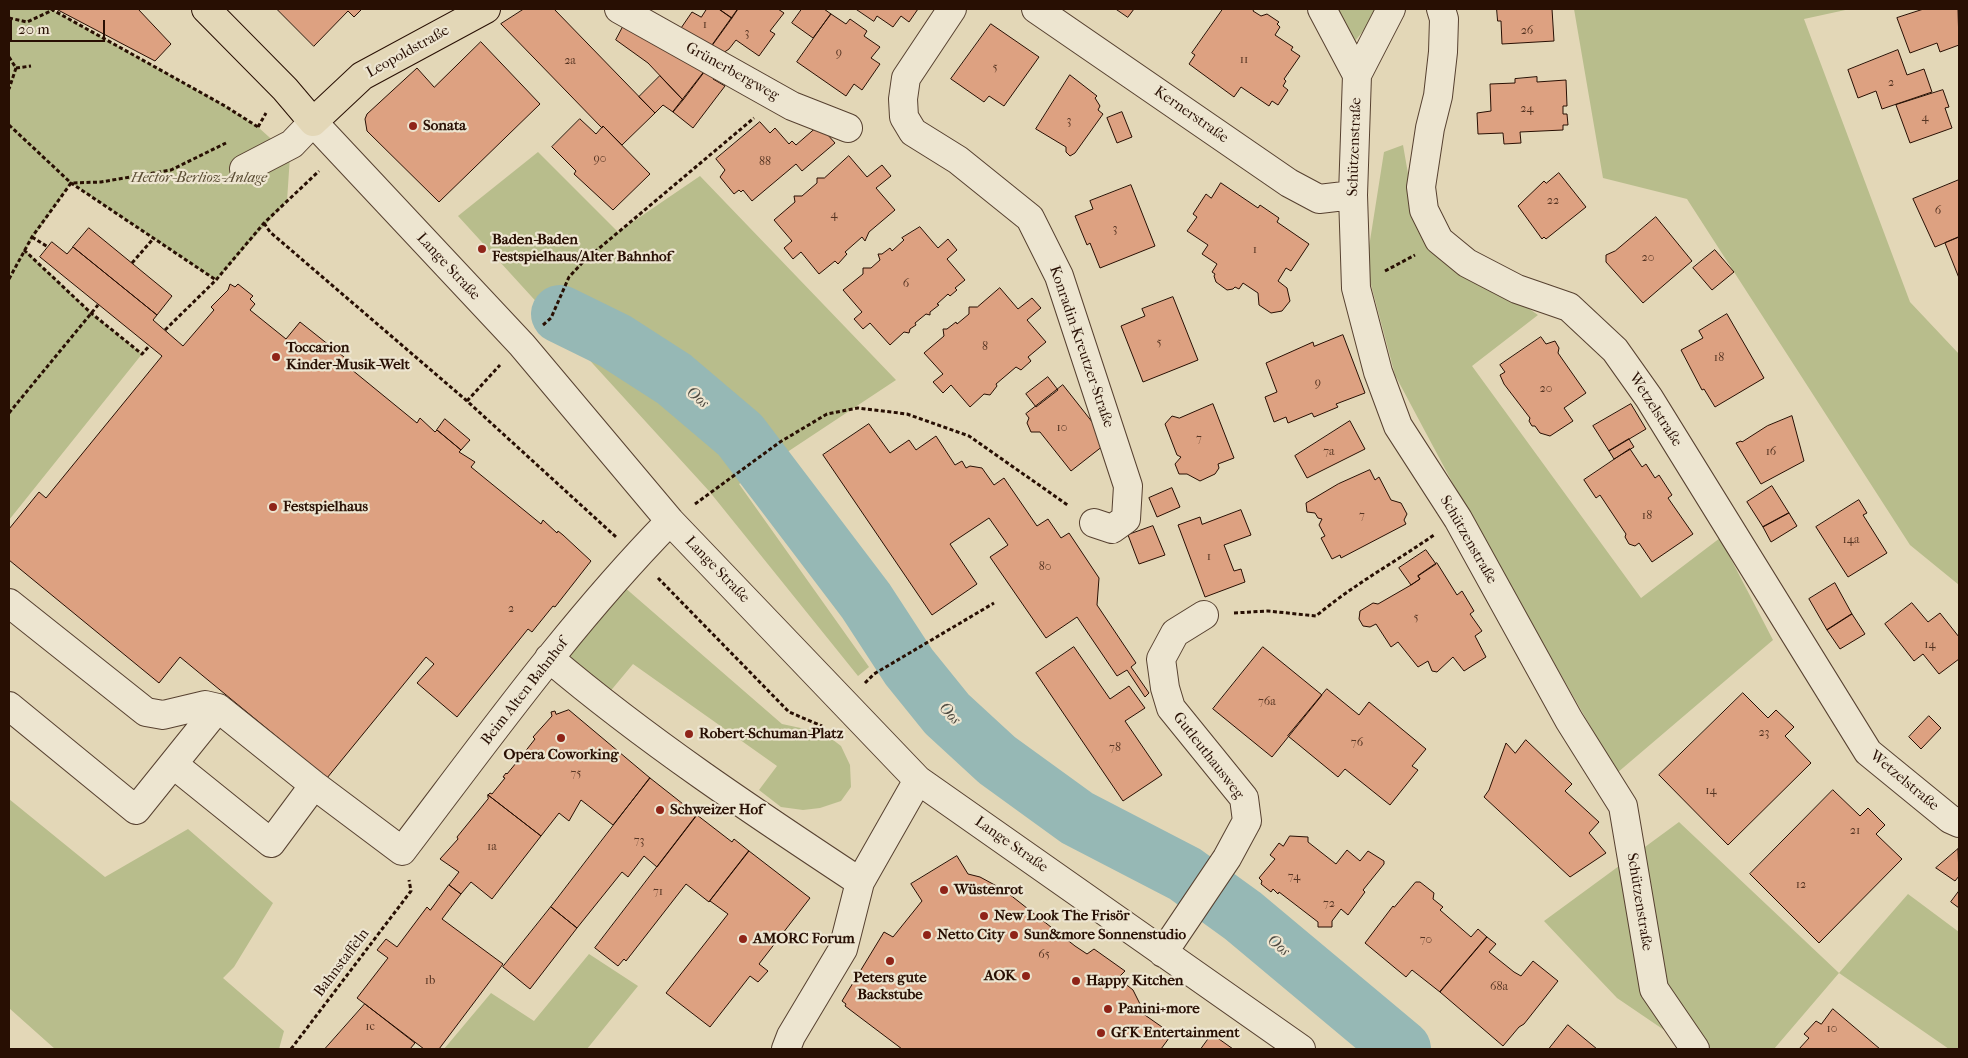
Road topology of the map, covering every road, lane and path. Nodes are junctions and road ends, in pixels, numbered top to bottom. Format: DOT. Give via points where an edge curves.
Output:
graph roads {
  1 [pos="52,9"];
  2 [pos="206,9"];
  3 [pos="486,9"];
  4 [pos="619,9"];
  5 [pos="952,9"];
  6 [pos="1036,9"];
  7 [pos="1322,9"];
  8 [pos="1392,9"];
  9 [pos="1441,9"];
  10 [pos="9,18"];
  11 [pos="9,57"];
  12 [pos="32,66"];
  13 [pos="16,68"];
  14 [pos="1357,75"];
  15 [pos="9,89"];
  16 [pos="285,89"];
  17 [pos="779,98"];
  18 [pos="313,122"];
  19 [pos="9,125"];
  20 [pos="258,127"];
  21 [pos="848,128"];
  22 [pos="250,132"];
  23 [pos="232,140"];
  24 [pos="340,151"];
  25 [pos="244,169"];
  26 [pos="71,183"];
  27 [pos="1353,195"];
  28 [pos="264,223"];
  29 [pos="32,237"];
  30 [pos="153,239"];
  31 [pos="1439,240"];
  32 [pos="48,247"];
  33 [pos="24,250"];
  34 [pos="132,263"];
  35 [pos="9,279"];
  36 [pos="216,280"];
  37 [pos="1356,288"];
  38 [pos="98,305"];
  39 [pos="91,313"];
  40 [pos="551,318"];
  41 [pos="165,330"];
  42 [pos="522,345"];
  43 [pos="149,346"];
  44 [pos="467,401"];
  45 [pos="9,413"];
  46 [pos="716,488"];
  47 [pos="670,521"];
  48 [pos="1094,523"];
  49 [pos="1425,542"];
  50 [pos="637,555"];
  51 [pos="9,603"];
  52 [pos="994,603"];
  53 [pos="1268,611"];
  54 [pos="1204,615"];
  55 [pos="549,658"];
  56 [pos="874,674"];
  57 [pos="9,706"];
  58 [pos="218,708"];
  59 [pos="824,726"];
  60 [pos="173,764"];
  61 [pos="918,780"];
  62 [pos="314,785"];
  63 [pos="1959,823"];
  64 [pos="860,882"];
  65 [pos="411,891"];
  66 [pos="1163,953"];
  67 [pos="291,1049"];
  68 [pos="786,1049"];
  69 [pos="1301,1049"];
  70 [pos="1695,1049"];
  1 -- 10 [label="path" via="27,22"];
  1 -- 20 [label="path"];
  2 -- 16 [label="main road, Lange Straße"];
  3 -- 18 [label="main road, Leopoldstraße" via="362,76"];
  4 -- 17 [label="street, Grünerbergweg"];
  5 -- 48 [label="street, Konradin-Kreutzer-Straße" via="906,78 904,117 912,132 958,160 1030,218 1058,276 1128,486 1126,519 1112,529"];
  6 -- 27 [label="street, Kernerstraße" via="1289,183 1319,199"];
  7 -- 14 [label="street, Schützenstraße"];
  8 -- 14 [label="street"];
  9 -- 31 [label="street, Wetzelstraße" via="1444,19 1443,52 1421,187 1424,210"];
  11 -- 13 [label="path"];
  12 -- 13 [label="path"];
  13 -- 15 [label="path"];
  14 -- 27 [label="street, Schützenstraße"];
  16 -- 18 [label="main road, Lange Straße"];
  16 -- 20 [label="path"];
  17 -- 21 [label="street, Grünerbergweg"];
  17 -- 40 [label="path" via="590,255 569,277"];
  18 -- 24 [label="street, Lange Straße"];
  18 -- 25 [label="street" via="292,144"];
  19 -- 26 [label="path"];
  20 -- 22 [label="path"];
  23 -- 26 [label="path" via="171,170 101,182"];
  24 -- 28 [label="path"];
  24 -- 42 [label="street, Lange Straße"];
  26 -- 29 [label="path"];
  26 -- 30 [label="path"];
  27 -- 37 [label="street, Schützenstraße"];
  28 -- 36 [label="path"];
  28 -- 44 [label="path" via="270,232"];
  29 -- 32 [label="path"];
  29 -- 33 [label="path"];
  30 -- 34 [label="path"];
  30 -- 36 [label="path"];
  31 -- 37 [label="path"];
  31 -- 63 [label="street, Wetzelstraße" via="1467,263 1501,281 1569,307 1615,350 1649,398 1868,752"];
  33 -- 35 [label="path"];
  33 -- 39 [label="path"];
  36 -- 41 [label="path"];
  37 -- 70 [label="street, Schützenstraße" via="1378,372 1398,426 1458,519 1569,720 1623,806 1654,989"];
  38 -- 39 [label="path"];
  39 -- 43 [label="path" via="142,354"];
  39 -- 45 [label="path"];
  42 -- 44 [label="path"];
  42 -- 47 [label="street, Lange Straße"];
  44 -- 50 [label="path"];
  46 -- 48 [label="path" via="780,442 827,414 858,408 906,414 969,436"];
  47 -- 50 [label="street, Beim Alten Bahnhof"];
  47 -- 61 [label="street, Lange Straße"];
  49 -- 53 [label="path" via="1344,593 1316,616"];
  50 -- 55 [label="street, Beim Alten Bahnhof"];
  50 -- 59 [label="path" via="789,712"];
  51 -- 58 [label="street" via="146,712 163,715 204,705"];
  52 -- 56 [label="path"];
  54 -- 66 [label="street, Gutleuthausweg" via="1175,633 1161,660 1164,688 1171,708 1244,798 1247,821 1227,858"];
  55 -- 62 [label="street, Beim Alten Bahnhof" via="402,851"];
  55 -- 64 [label="street" via="601,702 747,807"];
  57 -- 60 [label="street" via="136,810"];
  58 -- 60 [label="street"];
  58 -- 62 [label="street"];
  60 -- 62 [label="street" via="271,843"];
  61 -- 64 [label="street"];
  61 -- 66 [label="street, Lange Straße"];
  64 -- 68 [label="street" via="843,949"];
  65 -- 67 [label="path, Bahnstaffeln"];
  66 -- 69 [label="street, Lange Straße"];
}
